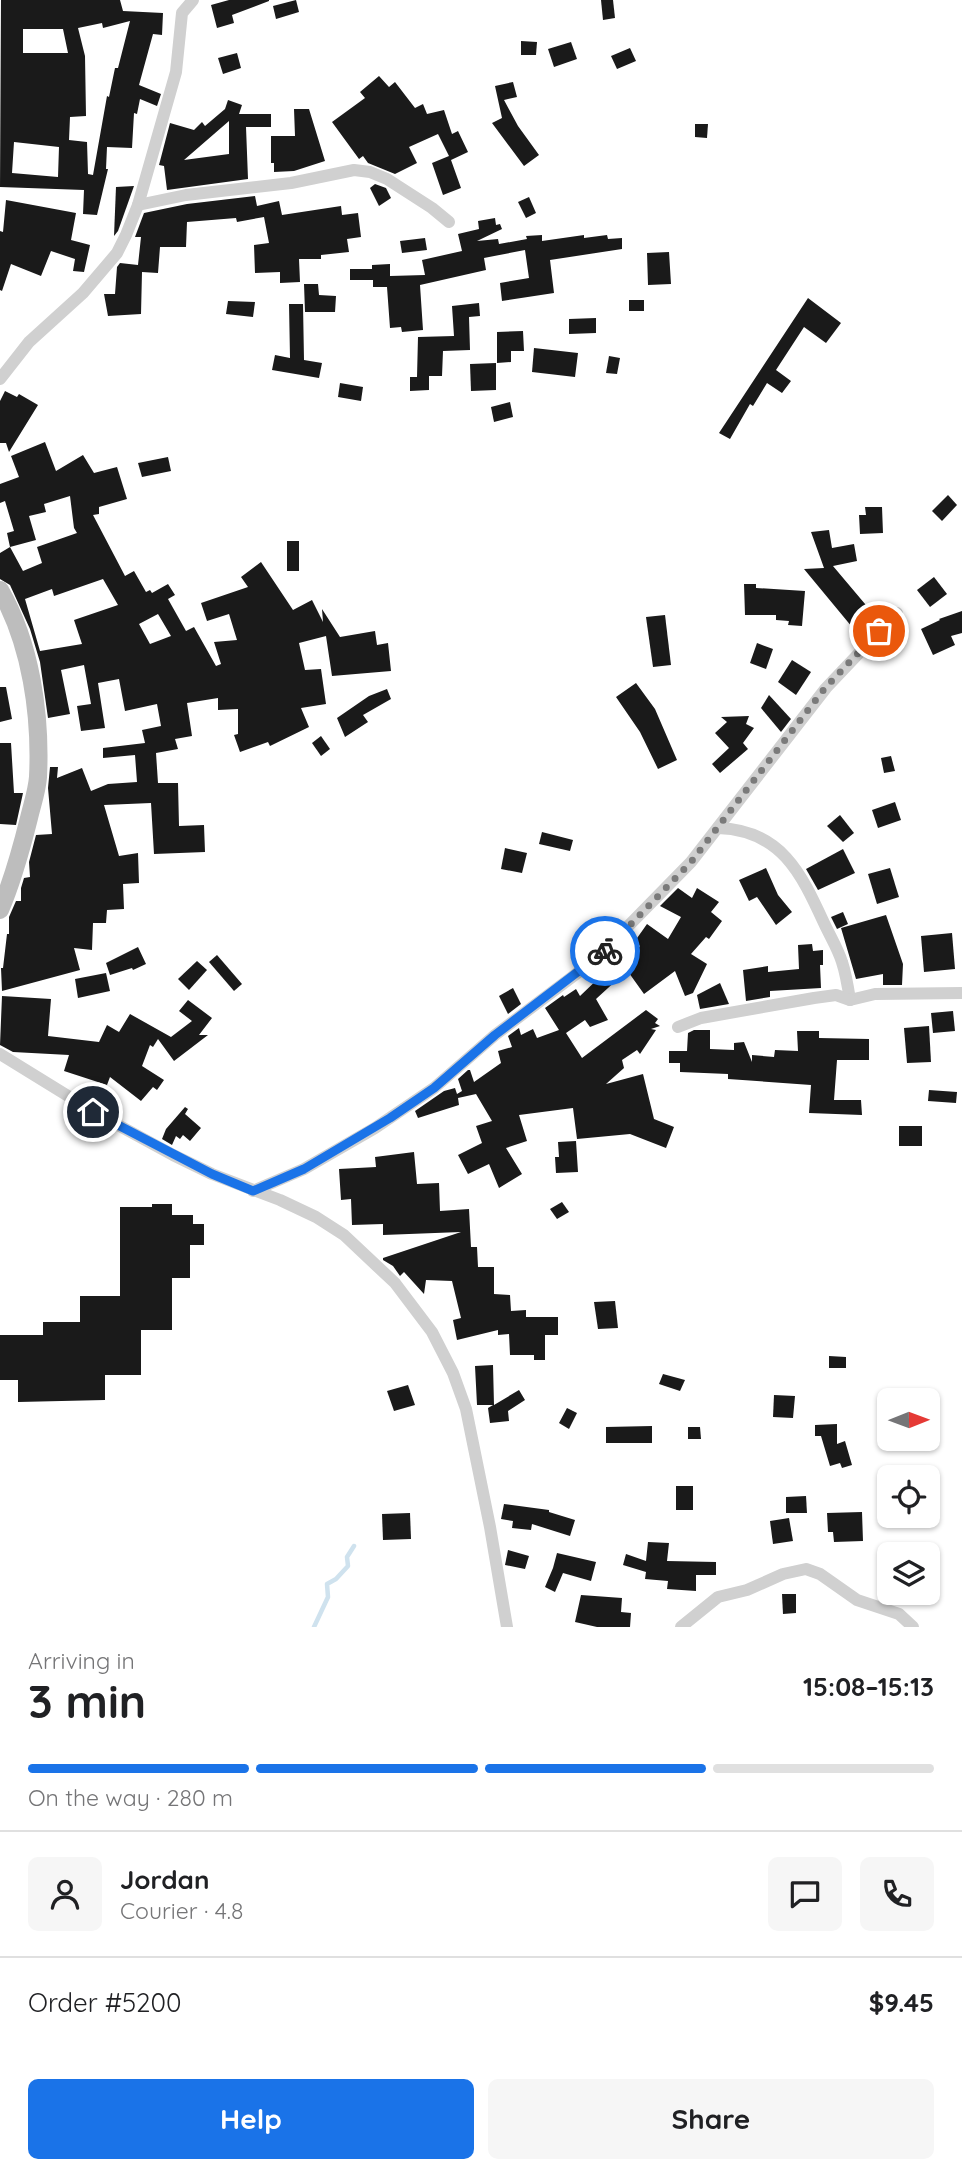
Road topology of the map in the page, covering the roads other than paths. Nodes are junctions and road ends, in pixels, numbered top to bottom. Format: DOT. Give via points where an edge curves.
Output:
graph roads {
  1 [pos="193,0"];
  2 [pos="138,205"];
  3 [pos="449,222"];
  4 [pos="0,379"];
  5 [pos="0,590"];
  6 [pos="897,612"];
  7 [pos="718,828"];
  8 [pos="0,910"];
  9 [pos="962,993"];
  10 [pos="850,1000"];
  11 [pos="678,1027"];
  12 [pos="0,1055"];
  13 [pos="253,1191"];
  14 [pos="507,1627"];
  15 [pos="681,1627"];
  16 [pos="913,1627"];
  1 -- 2 [label="street" via="182,13 176,72"];
  2 -- 3 [label="street" via="354,170 387,179"];
  2 -- 4 [label="street" via="106,267 29,342"];
  5 -- 8 [label="main road" via="15,620 27,664 35,703 38,766 18,863"];
  6 -- 7 [label="street" via="825,688"];
  7 -- 10 [label="street" via="760,836 795,868 808,885 842,960"];
  7 -- 13 [label="street" via="596,960 495,1035 434,1088 304,1169"];
  9 -- 10 [label="street" via="875,994"];
  10 -- 11 [label="street" via="836,995 814,998 701,1018"];
  12 -- 13 [label="street" via="136,1136"];
  13 -- 14 [label="street" via="299,1209 344,1235 395,1283 432,1332 466,1409"];
  15 -- 16 [label="street" via="719,1597 806,1569 857,1600 899,1614"];
}
